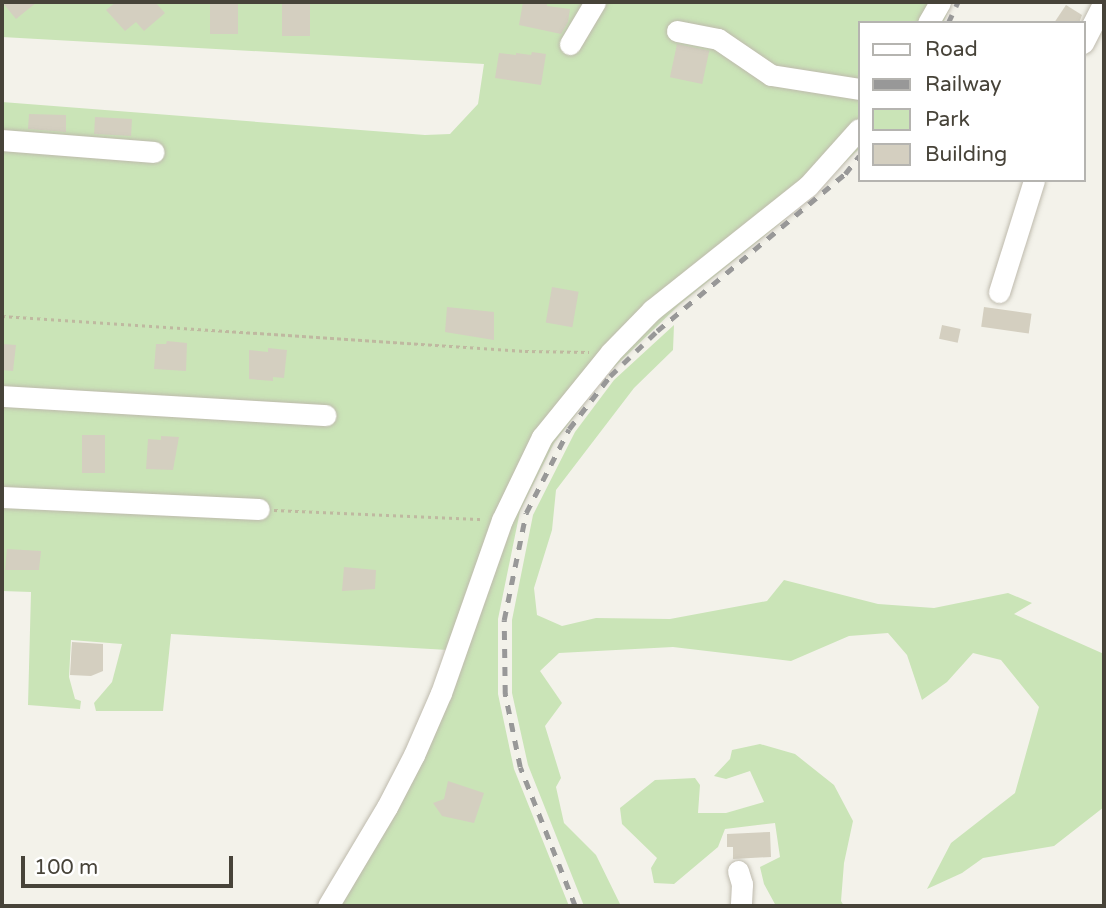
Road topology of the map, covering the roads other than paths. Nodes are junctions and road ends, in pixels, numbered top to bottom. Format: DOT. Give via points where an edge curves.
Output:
graph roads {
  1 [pos="595,2"];
  2 [pos="940,2"];
  3 [pos="1104,2"];
  4 [pos="929,21"];
  5 [pos="677,31"];
  6 [pos="1085,39"];
  7 [pos="570,44"];
  8 [pos="858,89"];
  9 [pos="858,130"];
  10 [pos="2,140"];
  11 [pos="154,152"];
  12 [pos="1033,182"];
  13 [pos="999,292"];
  14 [pos="2,397"];
  15 [pos="325,415"];
  16 [pos="2,497"];
  17 [pos="259,509"];
  18 [pos="738,871"];
  19 [pos="328,906"];
  20 [pos="741,906"];
  1 -- 7 [label="street"];
  2 -- 4 [label="street"];
  3 -- 6 [label="street"];
  5 -- 8 [label="street" via="718,39 771,75"];
  9 -- 19 [label="street" via="808,186 652,310 542,437 502,520 441,693 414,755"];
  10 -- 11 [label="street"];
  12 -- 13 [label="street"];
  14 -- 15 [label="street"];
  16 -- 17 [label="street"];
  18 -- 20 [label="street"];
}
